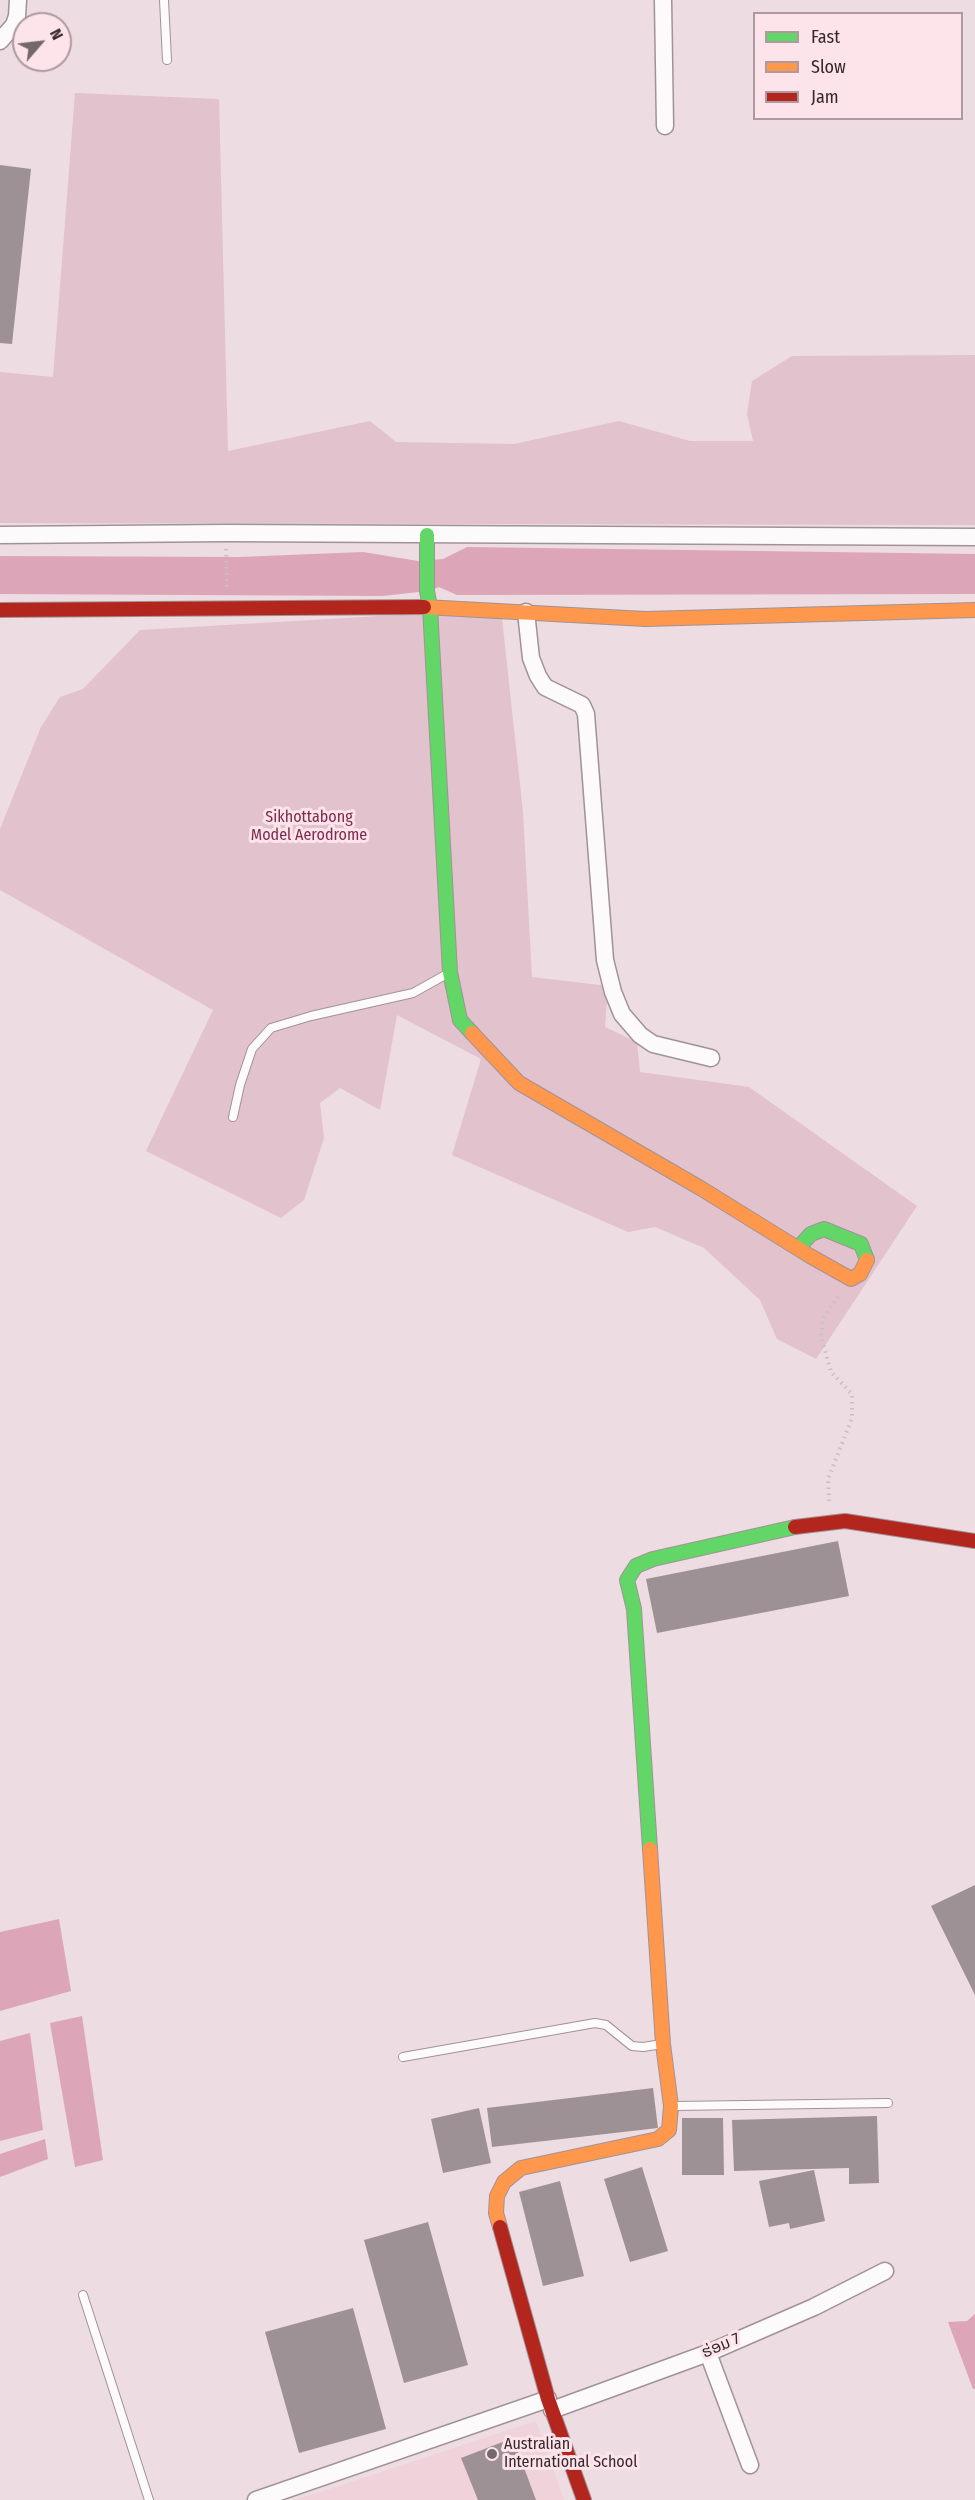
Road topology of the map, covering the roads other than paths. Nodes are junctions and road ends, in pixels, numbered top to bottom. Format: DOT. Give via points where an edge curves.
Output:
graph roads {
  1 [pos="18,0"];
  2 [pos="164,0"];
  3 [pos="663,0"];
  4 [pos="0,41"];
  5 [pos="167,60"];
  6 [pos="665,126"];
  7 [pos="0,535"];
  8 [pos="975,537"];
  9 [pos="427,543"];
  10 [pos="430,607"];
  11 [pos="0,610"];
  12 [pos="975,610"];
  13 [pos="525,612"];
  14 [pos="450,972"];
  15 [pos="711,1058"];
  16 [pos="233,1117"];
  17 [pos="798,1248"];
  18 [pos="975,1541"];
  19 [pos="663,2044"];
  20 [pos="403,2057"];
  21 [pos="888,2103"];
  22 [pos="671,2106"];
  23 [pos="885,2271"];
  24 [pos="83,2295"];
  25 [pos="708,2353"];
  26 [pos="550,2405"];
  27 [pos="750,2465"];
  28 [pos="149,2500"];
  29 [pos="256,2500"];
  30 [pos="584,2500"];
  1 -- 4 [label="street" via="14,25"];
  2 -- 5 [label="lane"];
  3 -- 6 [label="street"];
  7 -- 9 [label="street" via="226,533"];
  8 -- 9 [label="street"];
  9 -- 10 [label="street"];
  10 -- 11 [label="street"];
  10 -- 13 [label="street"];
  10 -- 14 [label="street"];
  12 -- 13 [label="street" via="645,619"];
  13 -- 15 [label="street" via="531,658 538,676 545,687 582,705 586,714 605,960 622,1014 652,1044"];
  14 -- 16 [label="lane" via="413,993 271,1028 252,1049"];
  14 -- 17 [label="street" via="460,1020 519,1083"];
  17 -- 17 [label="street" via="851,1279 860,1274 867,1259 861,1244 824,1229 811,1234"];
  18 -- 19 [label="street" via="845,1521 810,1524 653,1558 636,1566 627,1580 634,1609"];
  19 -- 20 [label="lane" via="632,2046 606,2025 595,2024"];
  19 -- 22 [label="street"];
  21 -- 22 [label="lane"];
  22 -- 26 [label="street" via="669,2130 658,2139 521,2168 504,2182 497,2196 496,2213"];
  23 -- 25 [label="street, ຮ່ອມ 7"];
  24 -- 28 [label="lane"];
  25 -- 26 [label="street, ຮ່ອມ 7"];
  25 -- 27 [label="street"];
  26 -- 29 [label="street, ຮ່ອມ 7"];
  26 -- 30 [label="street"];
}
